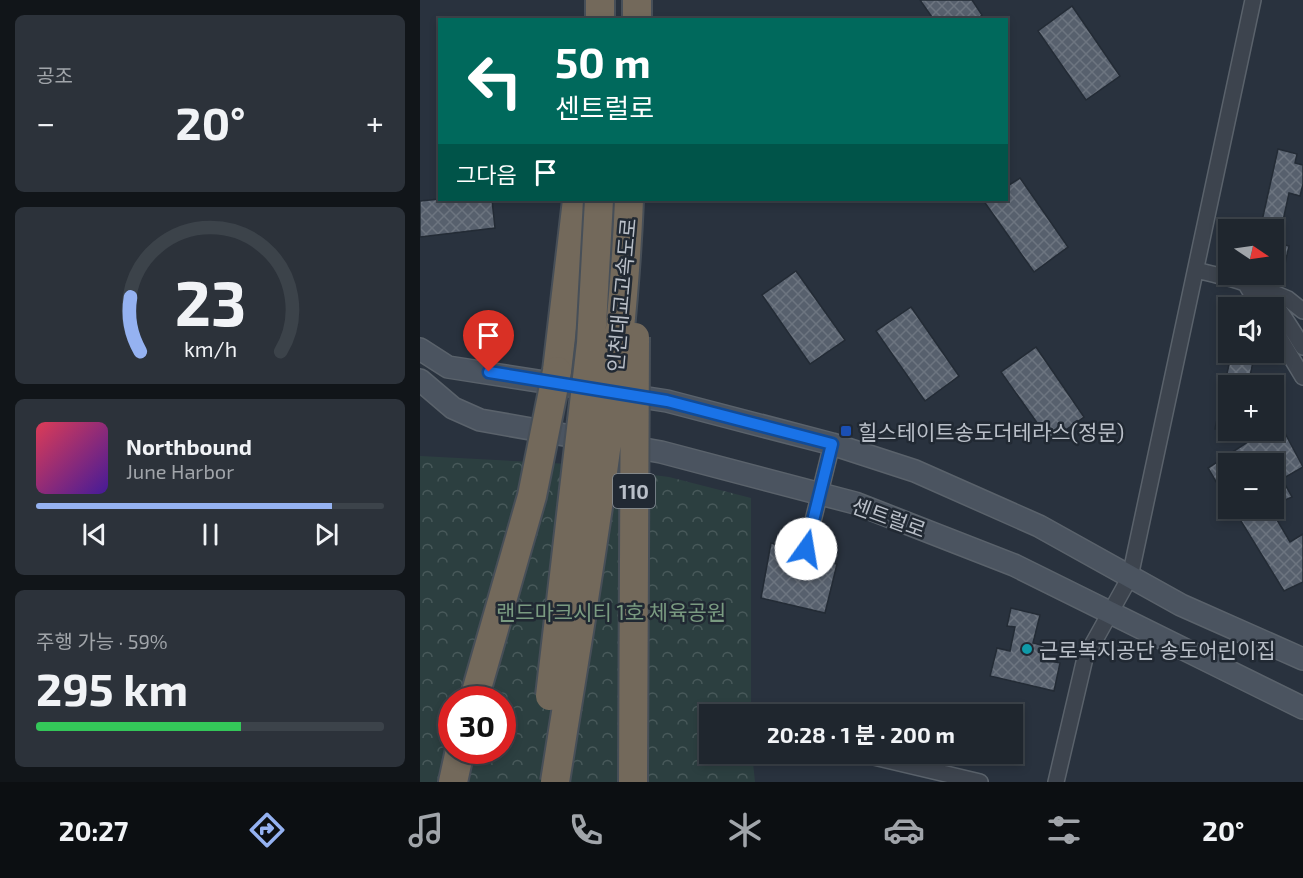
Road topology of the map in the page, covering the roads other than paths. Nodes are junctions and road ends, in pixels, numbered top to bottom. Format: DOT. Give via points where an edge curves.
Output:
graph roads {
  1 [pos="1252,0"];
  2 [pos="577,201"];
  3 [pos="599,201"];
  4 [pos="629,201"];
  5 [pos="636,201"];
  6 [pos="1196,270"];
  7 [pos="1218,276"];
  8 [pos="1251,285"];
  9 [pos="1253,285"];
  10 [pos="1303,311"];
  11 [pos="1284,346"];
  12 [pos="1303,347"];
  13 [pos="420,348"];
  14 [pos="1303,377"];
  15 [pos="420,380"];
  16 [pos="832,444"];
  17 [pos="820,494"];
  18 [pos="806,549"];
  19 [pos="1131,577"];
  20 [pos="1110,613"];
  21 [pos="1303,659"];
  22 [pos="478,686"];
  23 [pos="1303,708"];
  24 [pos="457,764"];
  25 [pos="904,764"];
  26 [pos="453,782"];
  27 [pos="538,782"];
  28 [pos="555,782"];
  29 [pos="633,782"];
  30 [pos="981,782"];
  31 [pos="1056,782"];
  1 -- 6 [label="street"];
  2 -- 22 [label="highway, bridge" via="557,371 532,496"];
  3 -- 27 [label="highway, 인천대교고속도로, bridge" via="589,355"];
  4 -- 28 [label="highway, 인천대교고속도로, bridge" via="615,376"];
  5 -- 29 [label="highway, 인천대교고속도로 / 110, bridge"];
  6 -- 7 [label="street"];
  6 -- 19 [label="street"];
  8 -- 12 [label="street" via="1276,305"];
  9 -- 10 [label="street" via="1288,299"];
  11 -- 14 [label="street"];
  13 -- 16 [label="main road" via="448,367 667,401"];
  15 -- 17 [label="main road, 센트럴로" via="453,408 480,420 661,452"];
  16 -- 17 [label="street"];
  16 -- 19 [label="main road" via="926,476 1039,526"];
  17 -- 18 [label="street"];
  17 -- 20 [label="main road, 센트럴로" via="855,503 1014,565"];
  19 -- 20 [label="street"];
  19 -- 21 [label="main road" via="1180,604"];
  20 -- 23 [label="main road, 센트럴로"];
  20 -- 31 [label="street" via="1085,658"];
  24 -- 26 [label="highway"];
  25 -- 30 [label="street"];
}
